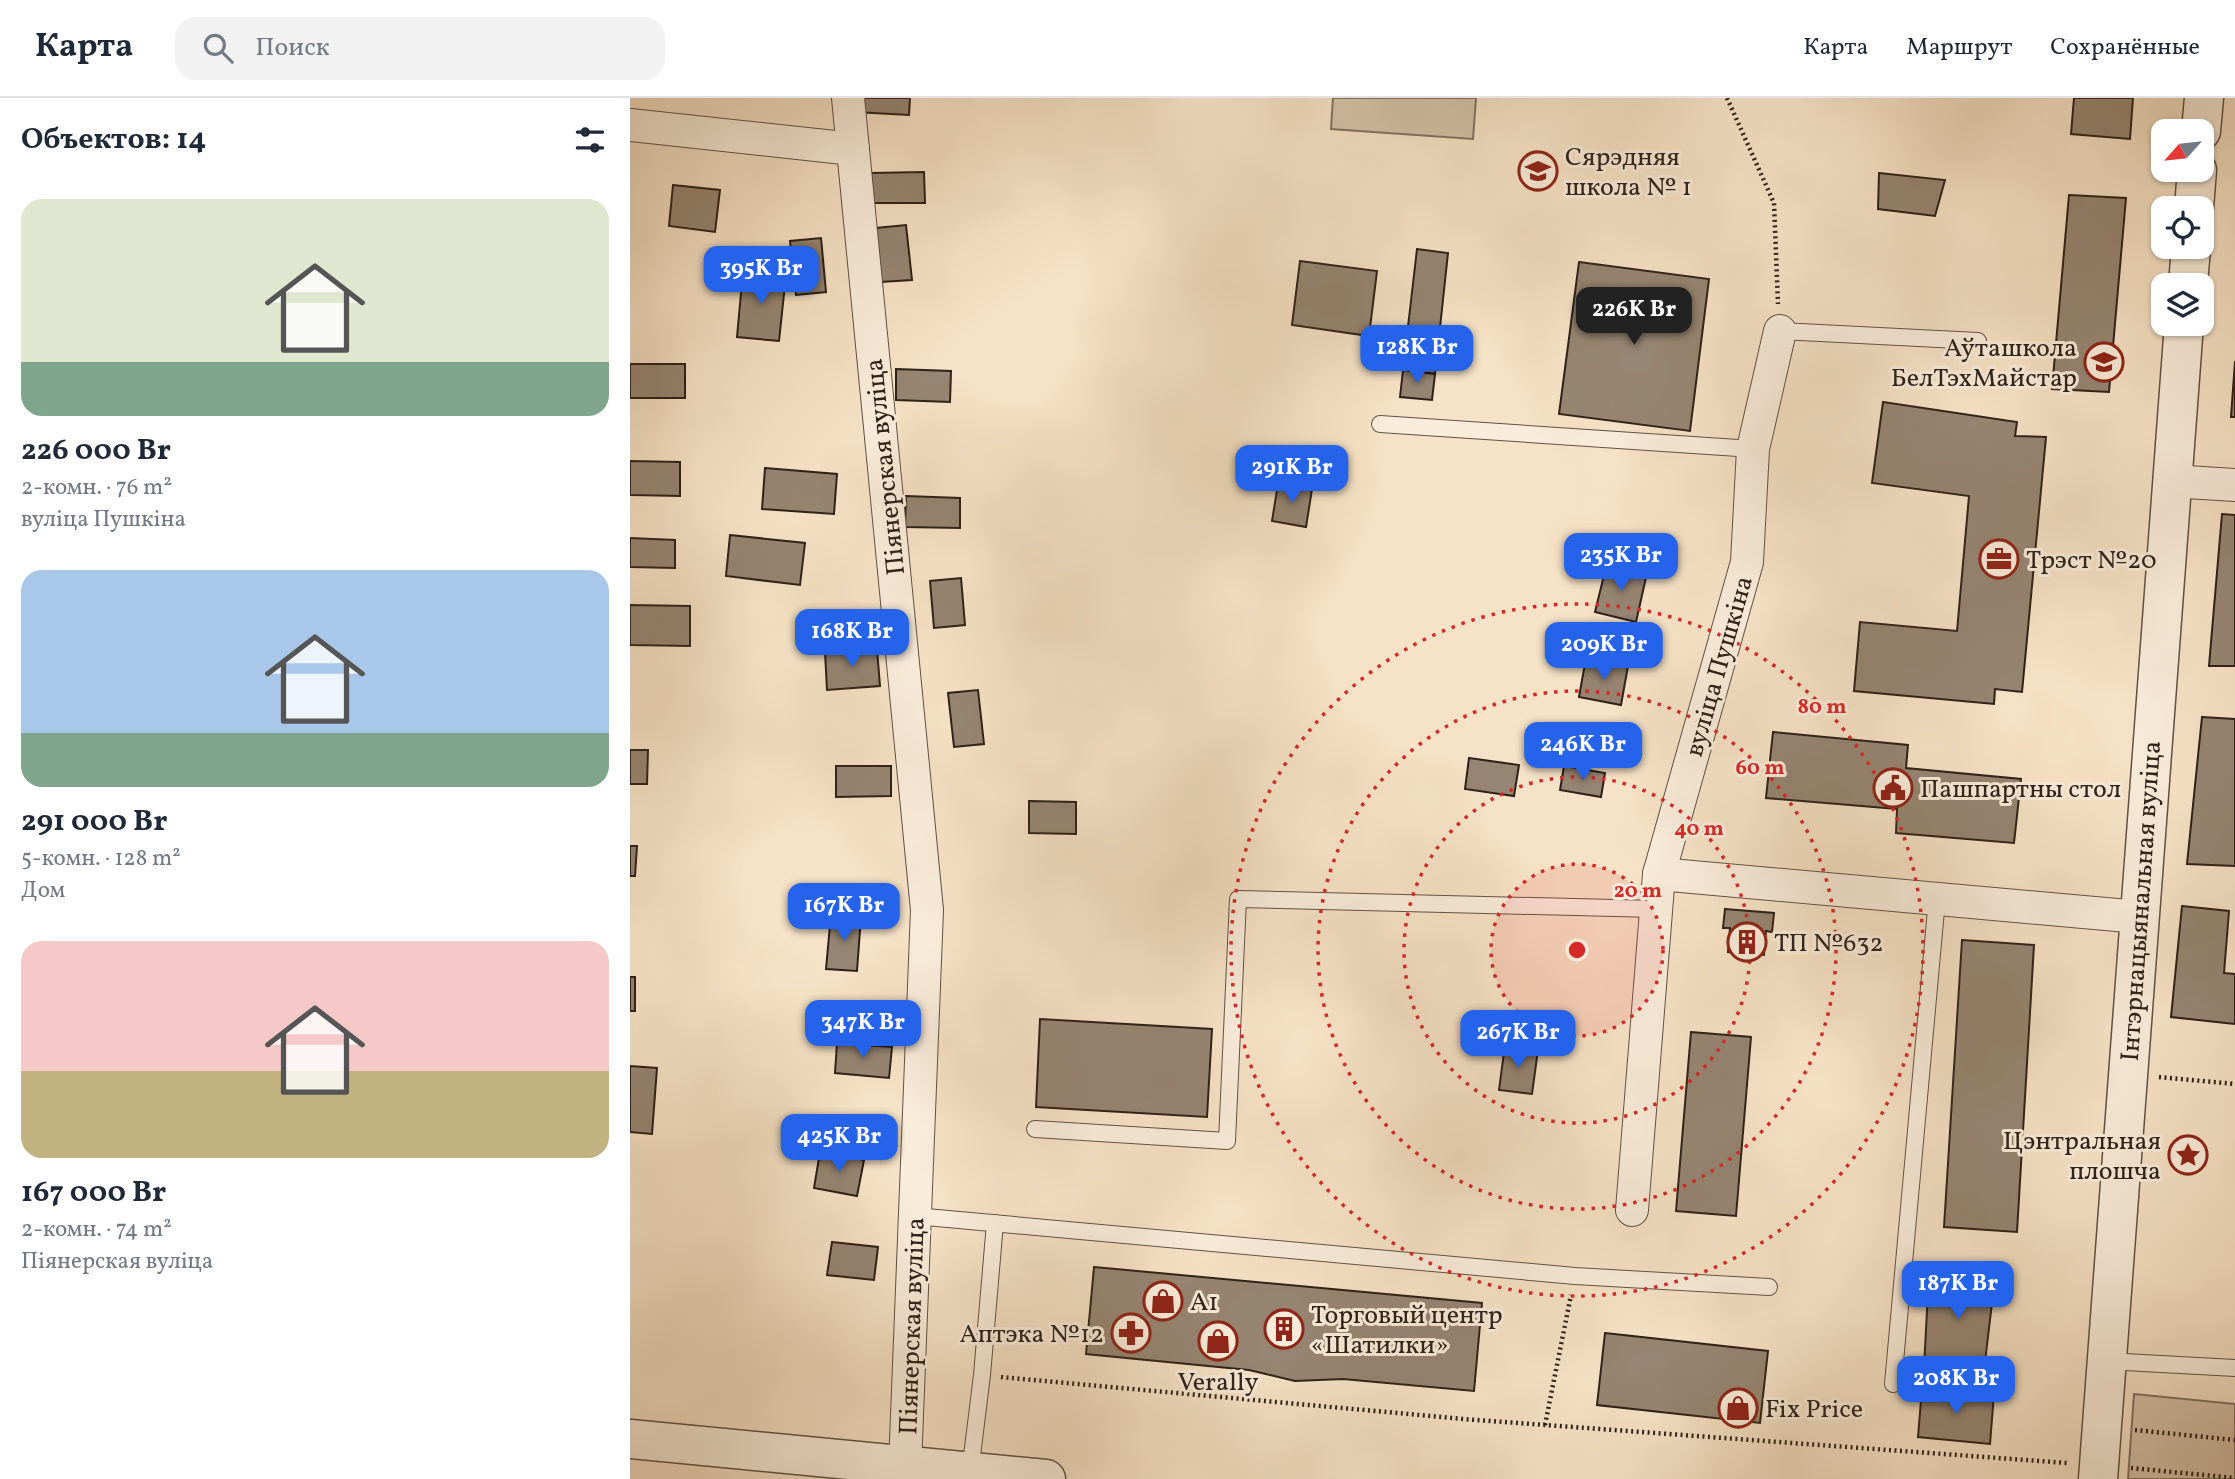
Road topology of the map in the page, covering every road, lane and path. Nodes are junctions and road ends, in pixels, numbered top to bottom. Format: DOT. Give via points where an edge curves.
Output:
graph roads {
  1 [pos="848,98"];
  2 [pos="1727,98"];
  3 [pos="2204,98"];
  4 [pos="2202,119"];
  5 [pos="630,125"];
  6 [pos="853,149"];
  7 [pos="1780,331"];
  8 [pos="2184,336"];
  9 [pos="1978,341"];
  10 [pos="1380,424"];
  11 [pos="1753,449"];
  12 [pos="2171,481"];
  13 [pos="2235,485"];
  14 [pos="1660,874"];
  15 [pos="1937,899"];
  16 [pos="1656,909"];
  17 [pos="2139,916"];
  18 [pos="2127,1074"];
  19 [pos="2235,1084"];
  20 [pos="1035,1129"];
  21 [pos="1632,1210"];
  22 [pos="915,1216"];
  23 [pos="995,1223"];
  24 [pos="1575,1276"];
  25 [pos="1769,1287"];
  26 [pos="2106,1361"];
  27 [pos="2235,1368"];
  28 [pos="982,1375"];
  29 [pos="1893,1384"];
  30 [pos="1545,1425"];
  31 [pos="2126,1429"];
  32 [pos="630,1439"];
  33 [pos="2235,1440"];
  34 [pos="681,1444"];
  35 [pos="630,1456"];
  36 [pos="905,1466"];
  37 [pos="970,1472"];
  38 [pos="2098,1472"];
  39 [pos="2235,1478"];
  40 [pos="1046,1479"];
  1 -- 6 [label="street, Піянерская вуліца"];
  2 -- 7 [label="path" via="1774,203"];
  3 -- 4 [label="street"];
  5 -- 6 [label="street"];
  6 -- 22 [label="street, Піянерская вуліца" via="926,910"];
  7 -- 9 [label="lane"];
  7 -- 11 [label="street, вуліца Пушкіна"];
  8 -- 12 [label="street, Інтэрнацыянальная вуліца"];
  10 -- 11 [label="lane"];
  11 -- 14 [label="street, вуліца Пушкіна" via="1747,562"];
  12 -- 13 [label="street"];
  12 -- 17 [label="street, Інтэрнацыянальная вуліца"];
  14 -- 15 [label="street"];
  14 -- 16 [label="street, вуліца Пушкіна"];
  15 -- 17 [label="street"];
  15 -- 29 [label="lane"];
  16 -- 20 [label="lane" via="1238,899 1227,1141"];
  16 -- 21 [label="street, вуліца Пушкіна"];
  17 -- 18 [label="street, Інтэрнацыянальная вуліца"];
  18 -- 19 [label="path"];
  18 -- 26 [label="street, Інтэрнацыянальная вуліца"];
  22 -- 23 [label="lane"];
  22 -- 36 [label="street, Піянерская вуліца"];
  23 -- 24 [label="lane"];
  23 -- 28 [label="lane"];
  24 -- 25 [label="lane"];
  24 -- 30 [label="path"];
  26 -- 27 [label="lane"];
  26 -- 38 [label="street, Інтэрнацыянальная вуліца"];
  28 -- 30 [label="path"];
  28 -- 37 [label="lane"];
  30 -- 38 [label="path"];
  31 -- 33 [label="path"];
  32 -- 34 [label="street"];
  34 -- 35 [label="street"];
  34 -- 36 [label="street"];
  36 -- 37 [label="street"];
  37 -- 40 [label="street"];
  38 -- 39 [label="path"];
}
